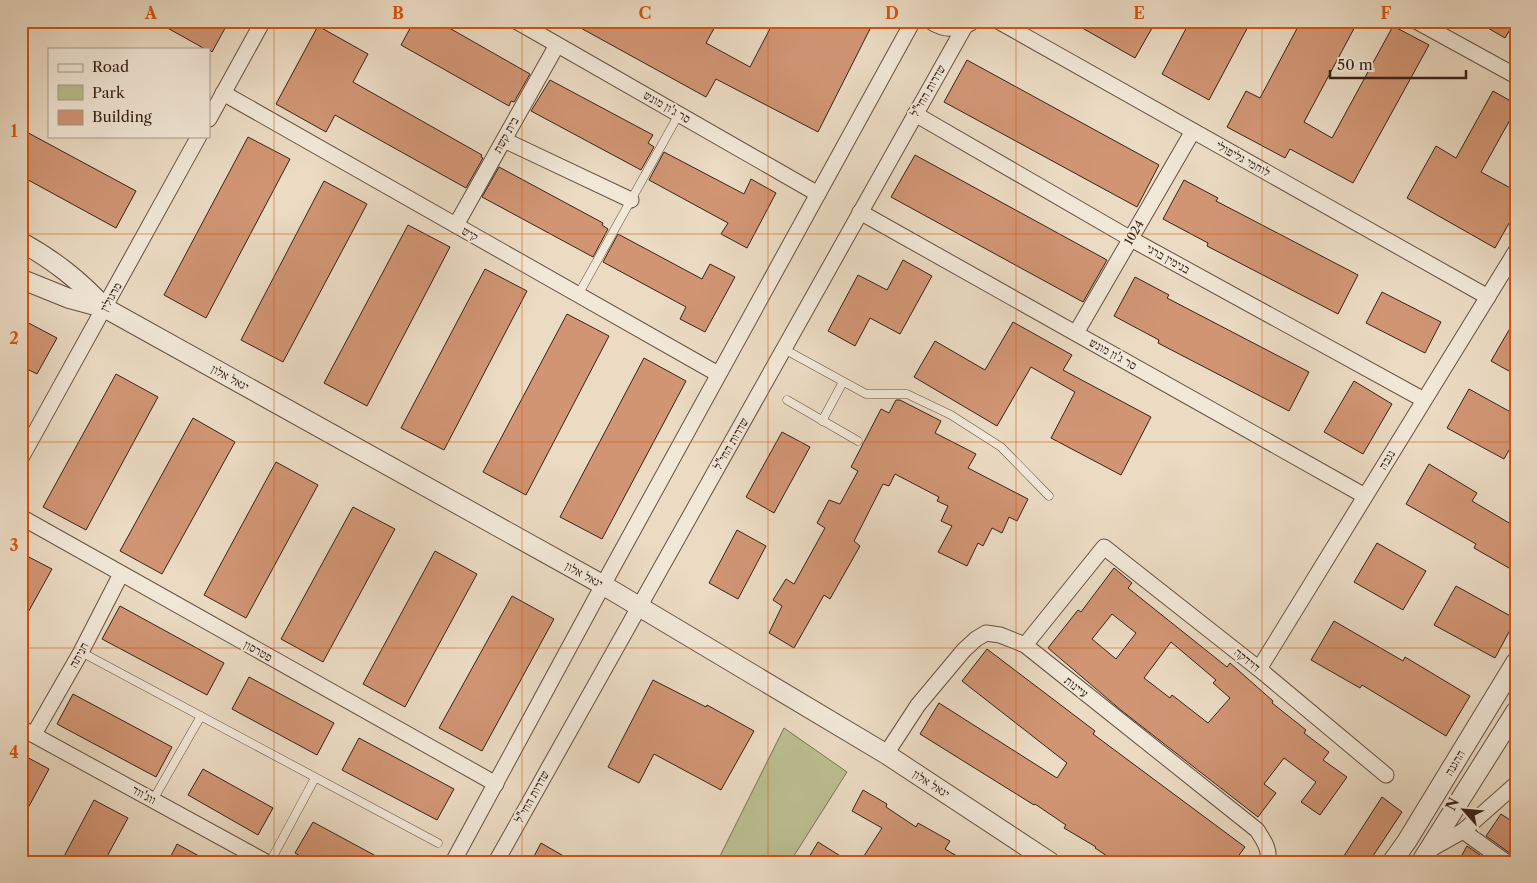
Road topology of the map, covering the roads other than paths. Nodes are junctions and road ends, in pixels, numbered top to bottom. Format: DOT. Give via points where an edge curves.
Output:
graph roads {
  1 [pos="263,21"];
  2 [pos="516,21"];
  3 [pos="914,21"];
  4 [pos="930,21"];
  5 [pos="998,21"];
  6 [pos="1416,21"];
  7 [pos="969,24"];
  8 [pos="557,45"];
  9 [pos="1516,76"];
  10 [pos="222,93"];
  11 [pos="679,114"];
  12 [pos="915,114"];
  13 [pos="210,116"];
  14 [pos="1193,131"];
  15 [pos="198,138"];
  16 [pos="504,140"];
  17 [pos="818,194"];
  18 [pos="631,200"];
  19 [pos="860,212"];
  20 [pos="456,225"];
  21 [pos="1131,238"];
  22 [pos="21,242"];
  23 [pos="1516,251"];
  24 [pos="21,279"];
  25 [pos="578,295"];
  26 [pos="1488,297"];
  27 [pos="105,308"];
  28 [pos="1076,334"];
  29 [pos="784,350"];
  30 [pos="718,374"];
  31 [pos="843,382"];
  32 [pos="786,400"];
  33 [pos="1424,400"];
  34 [pos="822,421"];
  35 [pos="858,441"];
  36 [pos="21,458"];
  37 [pos="1049,496"];
  38 [pos="1365,496"];
  39 [pos="21,518"];
  40 [pos="121,574"];
  41 [pos="603,585"];
  42 [pos="638,607"];
  43 [pos="1025,645"];
  44 [pos="81,652"];
  45 [pos="1516,662"];
  46 [pos="1259,669"];
  47 [pos="1516,711"];
  48 [pos="201,716"];
  49 [pos="28,731"];
  50 [pos="886,754"];
  51 [pos="1386,775"];
  52 [pos="315,778"];
  53 [pos="496,784"];
  54 [pos="1516,784"];
  55 [pos="153,800"];
  56 [pos="1462,831"];
  57 [pos="438,844"];
  58 [pos="1425,856"];
  59 [pos="266,862"];
  60 [pos="270,862"];
  61 [pos="453,862"];
  62 [pos="496,862"];
  63 [pos="1050,862"];
  64 [pos="1268,862"];
  65 [pos="1392,862"];
  66 [pos="1506,862"];
  1 -- 10 [label="street"];
  2 -- 8 [label="street, סר ג'ון מונש"];
  3 -- 17 [label="street"];
  4 -- 7 [label="street" via="957,29"];
  5 -- 14 [label="street, לוחמי גליפולי"];
  6 -- 9 [label="street"];
  7 -- 12 [label="street, שדרות החי\"ל"];
  8 -- 11 [label="street, סר ג'ון מונש"];
  8 -- 16 [label="street, בית קשת"];
  10 -- 13 [label="street"];
  10 -- 20 [label="street, קיש"];
  11 -- 17 [label="street, סר ג'ון מונש"];
  11 -- 18 [label="lane"];
  12 -- 19 [label="street, שדרות החי\"ל"];
  12 -- 21 [label="street, בנימין ברגי"];
  14 -- 21 [label="street, 1024"];
  14 -- 26 [label="street, לוחמי גליפולי"];
  15 -- 27 [label="street, מרגולין"];
  16 -- 18 [label="street"];
  16 -- 20 [label="street, בית קשת"];
  17 -- 30 [label="street"];
  18 -- 25 [label="lane"];
  19 -- 28 [label="street, סר ג'ון מונש"];
  19 -- 29 [label="street, שדרות החי\"ל"];
  20 -- 25 [label="street, קיש"];
  21 -- 28 [label="street, 1024"];
  21 -- 33 [label="street, בנימין ברגי"];
  22 -- 27 [label="street, יגאל אלון" via="67,271"];
  23 -- 26 [label="street, נגבה"];
  24 -- 27 [label="street, יגאל אלון" via="58,295"];
  25 -- 30 [label="street, קיש"];
  26 -- 33 [label="street, נגבה"];
  27 -- 36 [label="street, מרגולין"];
  27 -- 41 [label="street, יגאל אלון"];
  28 -- 38 [label="street, סר ג'ון מונש"];
  29 -- 31 [label="lane"];
  29 -- 42 [label="street, שדרות החי\"ל"];
  30 -- 41 [label="street"];
  31 -- 34 [label="lane"];
  31 -- 37 [label="lane" via="866,394 907,394 951,415 1001,447"];
  32 -- 34 [label="lane"];
  33 -- 38 [label="street, נגבה"];
  34 -- 35 [label="lane"];
  38 -- 46 [label="street, נגבה"];
  39 -- 40 [label="street, פטרסון"];
  40 -- 44 [label="street, חניתה"];
  40 -- 53 [label="street, פטרסון"];
  41 -- 42 [label="street, יגאל אלון"];
  41 -- 53 [label="street"];
  42 -- 50 [label="street, יגאל אלון"];
  42 -- 62 [label="street, שדרות החי\"ל"];
  43 -- 46 [label="street, דוידקה" via="1104,547"];
  43 -- 50 [label="street, עיינות" via="986,633 976,639 918,705"];
  43 -- 64 [label="street, עיינות" via="1257,830 1267,846"];
  44 -- 48 [label="lane"];
  44 -- 49 [label="street, חניתה"];
  45 -- 65 [label="street, ההגנה"];
  46 -- 51 [label="street, דוידקה"];
  47 -- 58 [label="street, ההגנה"];
  48 -- 52 [label="lane"];
  48 -- 55 [label="lane"];
  49 -- 55 [label="street, ווג'ווד"];
  50 -- 63 [label="street, יגאל אלון"];
  52 -- 57 [label="lane"];
  52 -- 60 [label="lane"];
  53 -- 61 [label="street"];
  54 -- 56 [label="street"];
  55 -- 59 [label="street, ווג'ווד"];
  56 -- 58 [label="street"];
  56 -- 66 [label="street"];
}
